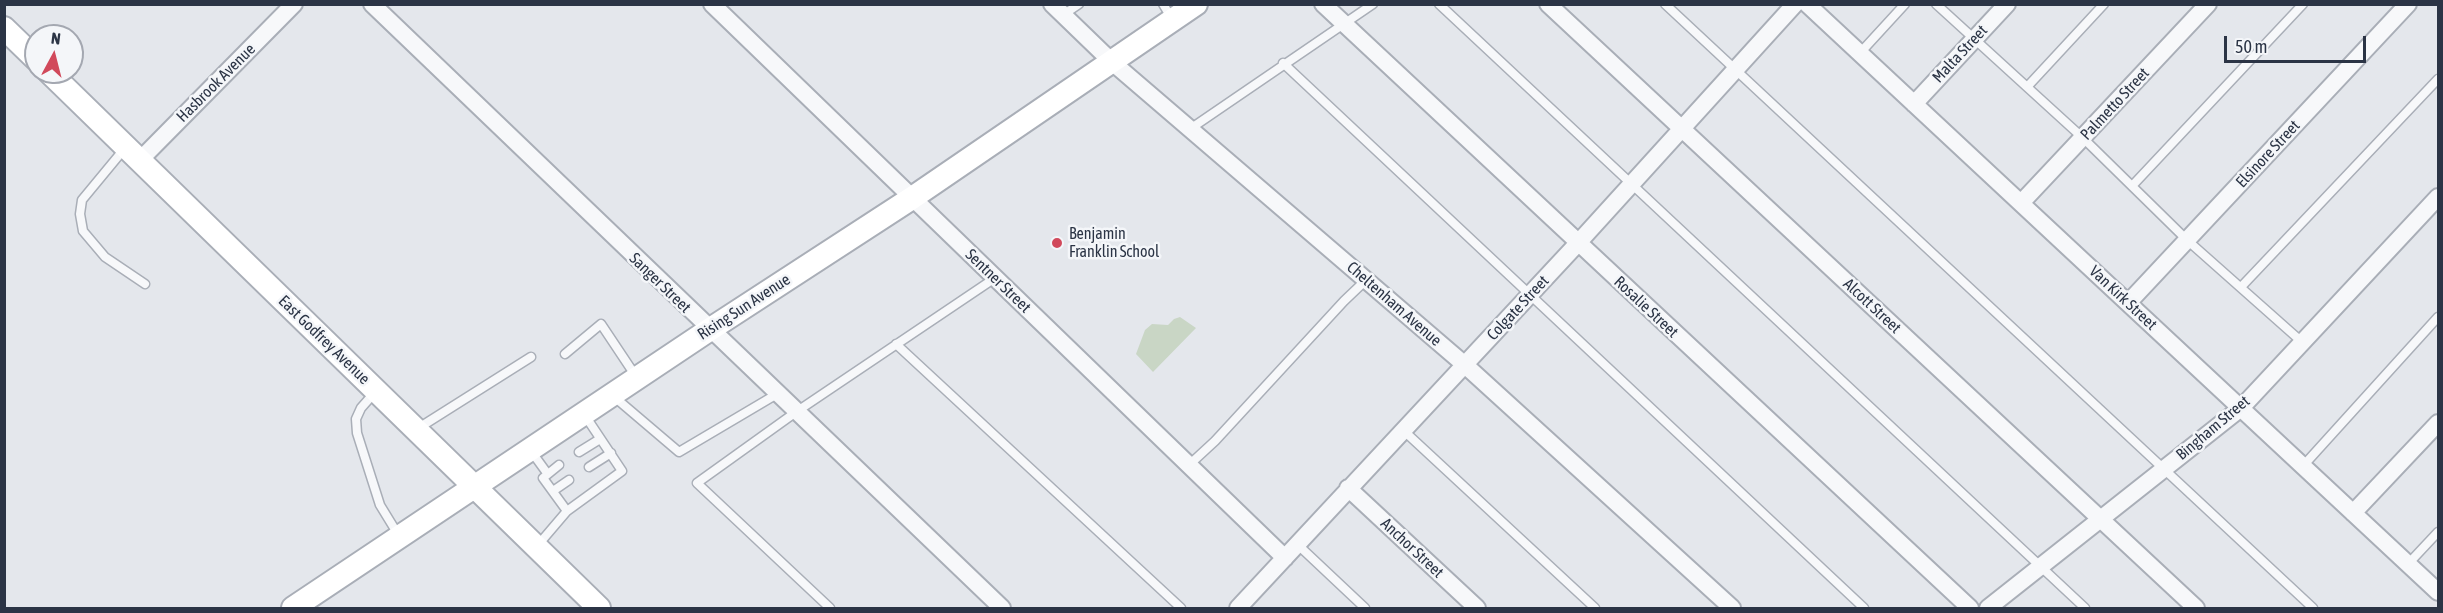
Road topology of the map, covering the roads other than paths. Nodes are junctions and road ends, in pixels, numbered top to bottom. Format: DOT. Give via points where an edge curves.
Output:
graph roads {
  1 [pos="294,4"];
  2 [pos="372,4"];
  3 [pos="712,4"];
  4 [pos="1079,4"];
  5 [pos="1196,4"];
  6 [pos="1323,4"];
  7 [pos="1373,4"];
  8 [pos="1439,4"];
  9 [pos="1548,4"];
  10 [pos="1665,4"];
  11 [pos="1795,4"];
  12 [pos="1807,4"];
  13 [pos="1905,4"];
  14 [pos="1936,4"];
  15 [pos="2007,4"];
  16 [pos="2104,4"];
  17 [pos="2208,4"];
  18 [pos="2303,4"];
  19 [pos="2408,4"];
  20 [pos="1058,10"];
  21 [pos="1168,12"];
  22 [pos="1343,23"];
  23 [pos="4,28"];
  24 [pos="1975,39"];
  25 [pos="24,47"];
  26 [pos="1860,53"];
  27 [pos="1112,62"];
  28 [pos="1283,63"];
  29 [pos="1735,70"];
  30 [pos="2439,79"];
  31 [pos="61,84"];
  32 [pos="2027,87"];
  33 [pos="1914,104"];
  34 [pos="1190,129"];
  35 [pos="1682,129"];
  36 [pos="2083,138"];
  37 [pos="132,154"];
  38 [pos="1631,184"];
  39 [pos="2132,186"];
  40 [pos="2439,197"];
  41 [pos="912,198"];
  42 [pos="2021,203"];
  43 [pos="2187,240"];
  44 [pos="1578,243"];
  45 [pos="995,278"];
  46 [pos="1366,280"];
  47 [pos="145,284"];
  48 [pos="2241,287"];
  49 [pos="1529,296"];
  50 [pos="2128,303"];
  51 [pos="2439,317"];
  52 [pos="709,330"];
  53 [pos="2302,342"];
  54 [pos="896,344"];
  55 [pos="565,354"];
  56 [pos="531,357"];
  57 [pos="1465,365"];
  58 [pos="637,378"];
  59 [pos="377,391"];
  60 [pos="777,394"];
  61 [pos="612,395"];
  62 [pos="2241,408"];
  63 [pos="796,412"];
  64 [pos="584,414"];
  65 [pos="2439,423"];
  66 [pos="417,429"];
  67 [pos="1402,430"];
  68 [pos="600,439"];
  69 [pos="530,449"];
  70 [pos="579,452"];
  71 [pos="611,453"];
  72 [pos="559,465"];
  73 [pos="1189,465"];
  74 [pos="2303,466"];
  75 [pos="589,467"];
  76 [pos="2163,469"];
  77 [pos="547,473"];
  78 [pos="569,480"];
  79 [pos="475,486"];
  80 [pos="1348,488"];
  81 [pos="553,491"];
  82 [pos="567,511"];
  83 [pos="2354,513"];
  84 [pos="2099,519"];
  85 [pos="2439,531"];
  86 [pos="399,536"];
  87 [pos="1297,544"];
  88 [pos="536,547"];
  89 [pos="1285,558"];
  90 [pos="2408,564"];
  91 [pos="2040,567"];
  92 [pos="2439,592"];
  93 [pos="299,604"];
  94 [pos="1245,606"];
  95 [pos="599,609"];
  96 [pos="830,609"];
  97 [pos="1002,609"];
  98 [pos="1181,609"];
  99 [pos="1365,609"];
  100 [pos="1477,609"];
  101 [pos="1595,609"];
  102 [pos="1732,609"];
  103 [pos="1864,609"];
  104 [pos="1970,609"];
  105 [pos="1988,609"];
  106 [pos="2085,609"];
  107 [pos="2196,609"];
  108 [pos="2313,609"];
  1 -- 37 [label="street, Hasbrook Avenue"];
  2 -- 52 [label="street, Sanger Street"];
  3 -- 41 [label="street, Sentner Street"];
  4 -- 20 [label="lane"];
  5 -- 21 [label="main road, Rising Sun Avenue"];
  6 -- 22 [label="street, Rosalie Street"];
  7 -- 22 [label="lane"];
  8 -- 38 [label="lane"];
  9 -- 35 [label="street, Alcott Street"];
  10 -- 29 [label="lane"];
  11 -- 29 [label="street, Colgate Street"];
  12 -- 26 [label="street, Van Kirk Street"];
  13 -- 26 [label="lane"];
  14 -- 24 [label="lane"];
  15 -- 24 [label="street, Malta Street"];
  16 -- 32 [label="lane"];
  17 -- 36 [label="street, Palmetto Street"];
  18 -- 39 [label="lane"];
  19 -- 43 [label="street, Elsinore Street"];
  20 -- 27 [label="street, Cheltenham Avenue"];
  21 -- 27 [label="main road, Rising Sun Avenue"];
  22 -- 28 [label="lane"];
  22 -- 44 [label="street, Rosalie Street"];
  23 -- 25 [label="main road"];
  24 -- 32 [label="lane"];
  24 -- 33 [label="street, Malta Street"];
  26 -- 33 [label="street, Van Kirk Street"];
  27 -- 34 [label="street, Cheltenham Avenue"];
  27 -- 41 [label="main road, Rising Sun Avenue"];
  28 -- 34 [label="lane"];
  28 -- 49 [label="lane"];
  29 -- 35 [label="street, Colgate Street"];
  29 -- 76 [label="lane"];
  30 -- 48 [label="lane"];
  31 -- 37 [label="main road, East Godfrey Avenue"];
  32 -- 36 [label="lane"];
  33 -- 42 [label="street, Van Kirk Street"];
  34 -- 46 [label="street, Cheltenham Avenue"];
  35 -- 38 [label="street, Colgate Street"];
  35 -- 84 [label="street, Alcott Street"];
  36 -- 39 [label="lane"];
  36 -- 42 [label="street, Palmetto Street"];
  37 -- 47 [label="lane" via="82,200 80,214 83,231 105,257"];
  37 -- 59 [label="main road, East Godfrey Avenue"];
  38 -- 44 [label="street, Colgate Street"];
  38 -- 91 [label="lane"];
  39 -- 43 [label="lane"];
  40 -- 53 [label="street, Bingham Street"];
  41 -- 45 [label="street, Sentner Street"];
  41 -- 52 [label="main road, Rising Sun Avenue"];
  42 -- 50 [label="street, Van Kirk Street"];
  43 -- 48 [label="lane"];
  43 -- 50 [label="street, Elsinore Street"];
  44 -- 49 [label="street, Colgate Street"];
  44 -- 104 [label="street, Rosalie Street"];
  45 -- 54 [label="lane"];
  45 -- 73 [label="street, Sentner Street"];
  46 -- 57 [label="street, Cheltenham Avenue"];
  46 -- 73 [label="lane"];
  48 -- 53 [label="lane"];
  49 -- 57 [label="street, Colgate Street"];
  49 -- 103 [label="lane"];
  50 -- 62 [label="street, Van Kirk Street"];
  51 -- 74 [label="lane"];
  52 -- 58 [label="main road, Rising Sun Avenue"];
  52 -- 60 [label="street, Sanger Street"];
  53 -- 62 [label="street, Bingham Street"];
  54 -- 63 [label="lane"];
  54 -- 98 [label="lane"];
  55 -- 58 [label="lane" via="601,324"];
  56 -- 66 [label="lane"];
  57 -- 67 [label="street, Colgate Street"];
  57 -- 102 [label="street, Cheltenham Avenue"];
  58 -- 61 [label="main road, Rising Sun Avenue"];
  59 -- 66 [label="main road, East Godfrey Avenue"];
  59 -- 86 [label="lane" via="361,408 356,419 357,433 380,506"];
  60 -- 61 [label="lane" via="679,452"];
  60 -- 63 [label="street, Sanger Street"];
  61 -- 64 [label="main road, Rising Sun Avenue"];
  62 -- 74 [label="street, Van Kirk Street"];
  62 -- 76 [label="street, Bingham Street"];
  63 -- 96 [label="lane" via="697,483"];
  63 -- 97 [label="street, Sanger Street"];
  64 -- 68 [label="lane"];
  64 -- 69 [label="main road, Rising Sun Avenue"];
  65 -- 83 [label="street"];
  66 -- 79 [label="main road, East Godfrey Avenue"];
  67 -- 80 [label="street, Colgate Street"];
  67 -- 101 [label="lane"];
  68 -- 70 [label="lane"];
  68 -- 71 [label="lane"];
  69 -- 77 [label="lane"];
  69 -- 79 [label="main road, Rising Sun Avenue"];
  71 -- 75 [label="lane"];
  71 -- 82 [label="lane" via="622,471"];
  72 -- 77 [label="lane"];
  73 -- 89 [label="street, Sentner Street"];
  74 -- 83 [label="street, Van Kirk Street"];
  76 -- 84 [label="street, Bingham Street"];
  76 -- 108 [label="lane"];
  77 -- 81 [label="lane" via="543,478"];
  78 -- 81 [label="lane"];
  79 -- 86 [label="main road, Rising Sun Avenue"];
  79 -- 88 [label="main road, East Godfrey Avenue"];
  80 -- 87 [label="street, Colgate Street"];
  80 -- 100 [label="street, Anchor Street"];
  81 -- 82 [label="lane"];
  82 -- 88 [label="lane"];
  83 -- 90 [label="street, Van Kirk Street"];
  84 -- 91 [label="street, Bingham Street"];
  84 -- 107 [label="street, Alcott Street"];
  85 -- 90 [label="lane"];
  86 -- 93 [label="main road, Rising Sun Avenue"];
  87 -- 89 [label="street, Colgate Street"];
  87 -- 99 [label="lane"];
  88 -- 95 [label="main road, East Godfrey Avenue"];
  89 -- 94 [label="street, Colgate Street"];
  90 -- 92 [label="street, Van Kirk Street"];
  91 -- 105 [label="street, Bingham Street"];
  91 -- 106 [label="lane"];
}
